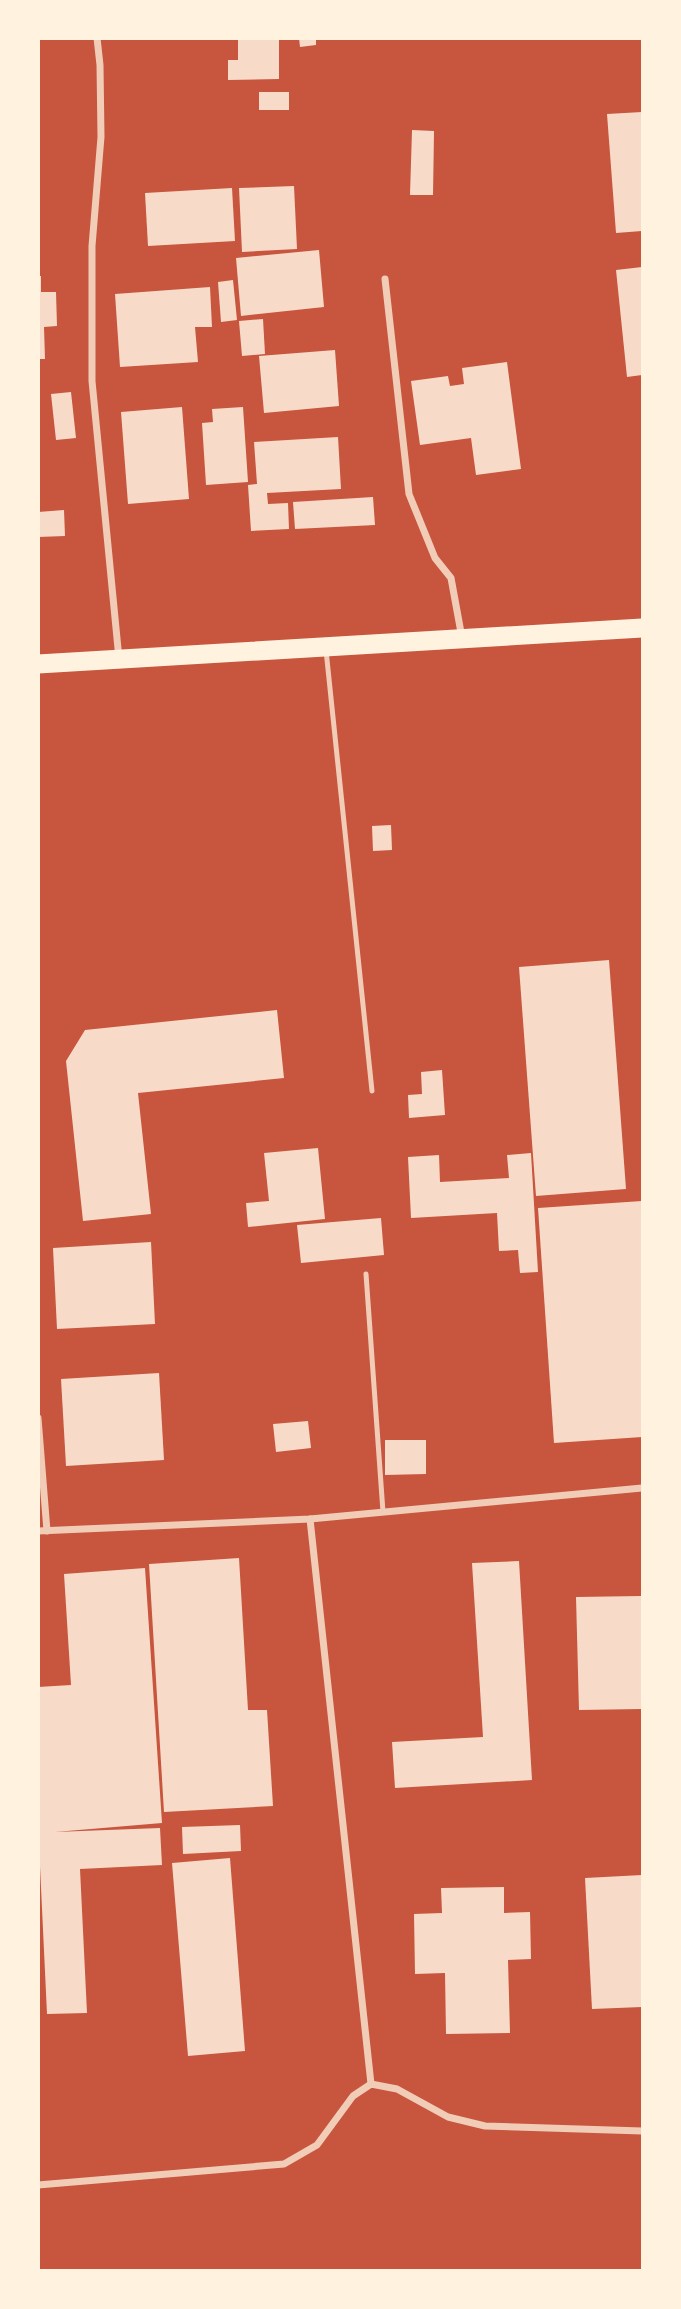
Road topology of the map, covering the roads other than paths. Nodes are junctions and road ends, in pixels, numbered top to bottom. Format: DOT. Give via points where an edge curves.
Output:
graph roads {
  1 [pos="97,38"];
  2 [pos="386,279"];
  3 [pos="642,628"];
  4 [pos="462,639"];
  5 [pos="326,647"];
  6 [pos="119,659"];
  7 [pos="38,664"];
  8 [pos="372,1091"];
  9 [pos="366,1274"];
  10 [pos="38,1418"];
  11 [pos="642,1488"];
  12 [pos="383,1512"];
  13 [pos="310,1519"];
  14 [pos="43,1531"];
  15 [pos="371,2084"];
  16 [pos="642,2131"];
  17 [pos="38,2185"];
  1 -- 6 [label="street" via="101,137 92,246 92,381"];
  2 -- 4 [label="street" via="410,494 435,558 451,578"];
  3 -- 4 [label="highway"];
  4 -- 5 [label="highway"];
  5 -- 6 [label="highway"];
  5 -- 8 [label="lane"];
  6 -- 7 [label="highway"];
  9 -- 12 [label="lane"];
  10 -- 14 [label="street"];
  11 -- 12 [label="street"];
  12 -- 13 [label="street"];
  13 -- 14 [label="street"];
  13 -- 15 [label="street"];
  15 -- 16 [label="street" via="397,2089 448,2117 485,2126"];
  15 -- 17 [label="street" via="353,2096 317,2145 284,2164"];
}
